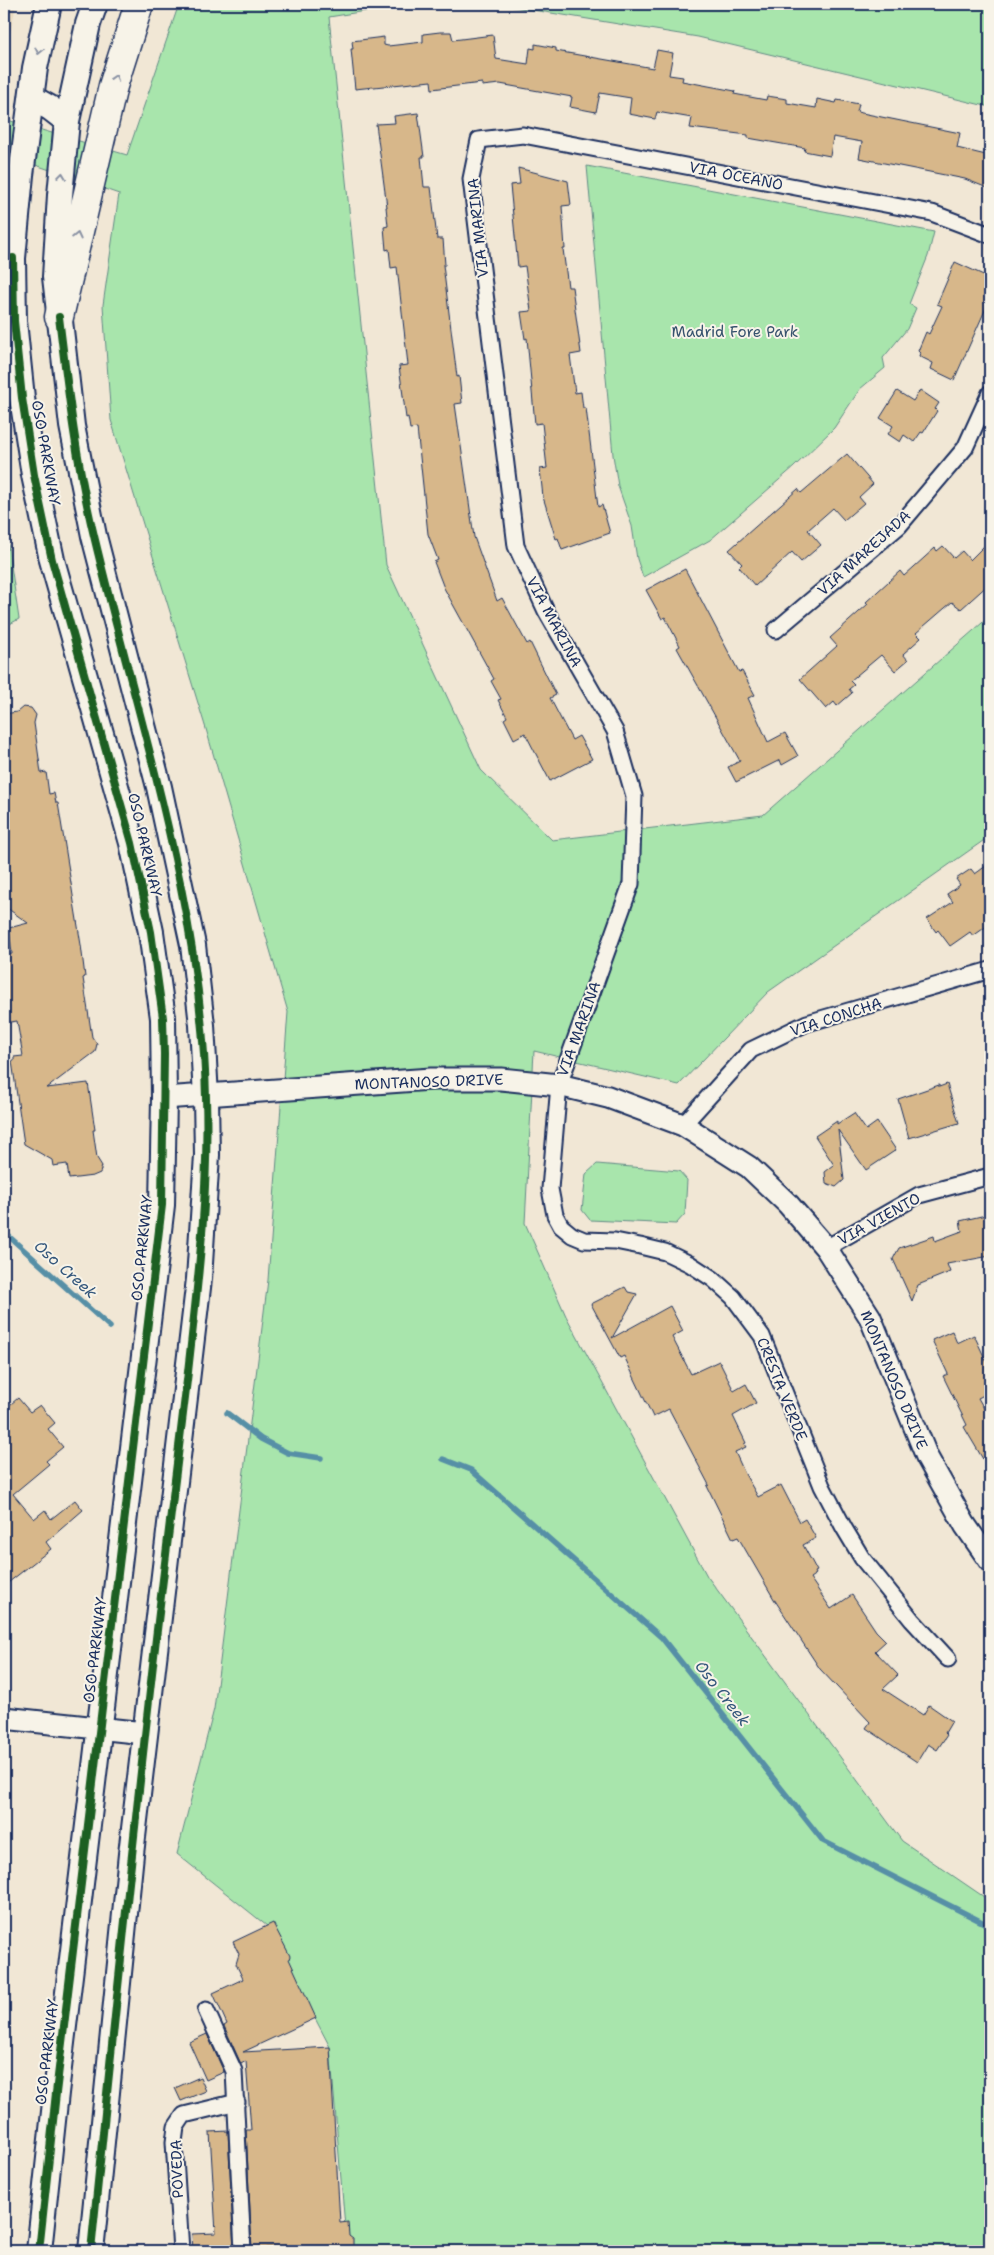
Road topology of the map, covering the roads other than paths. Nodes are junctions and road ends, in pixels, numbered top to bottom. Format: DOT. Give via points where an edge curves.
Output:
graph roads {
  1 [pos="49,4"];
  2 [pos="95,4"];
  3 [pos="138,4"];
  4 [pos="32,98"];
  5 [pos="67,121"];
  6 [pos="479,140"];
  7 [pos="990,235"];
  8 [pos="58,317"];
  9 [pos="990,393"];
  10 [pos="776,630"];
  11 [pos="990,970"];
  12 [pos="559,1085"];
  13 [pos="206,1097"];
  14 [pos="164,1098"];
  15 [pos="684,1125"];
  16 [pos="990,1176"];
  17 [pos="826,1248"];
  18 [pos="990,1561"];
  19 [pos="948,1659"];
  20 [pos="4,1718"];
  21 [pos="100,1729"];
  22 [pos="144,1733"];
  23 [pos="206,2010"];
  24 [pos="237,2102"];
  25 [pos="39,2251"];
  26 [pos="91,2251"];
  27 [pos="181,2251"];
  28 [pos="243,2251"];
  1 -- 4 [label="main road, OSO PARKWAY, one-way"];
  2 -- 5 [label="main road, OSO PARKWAY"];
  8 -- 3 [label="highway, one-way" via="113,86"];
  4 -- 5 [label="main road"];
  4 -- 14 [label="main road, OSO PARKWAY" via="13,258 14,321 22,398 52,560 132,843 151,932 163,1018"];
  8 -- 5 [label="main road, OSO PARKWAY, one-way" via="54,277"];
  6 -- 7 [label="street, VIA OCEANO" via="523,135 932,213"];
  6 -- 12 [label="street, VIA MARINA" via="471,179 516,546 546,611 615,731 634,796 632,884"];
  8 -- 13 [label="main road, OSO PARKWAY" via="72,426 94,536 159,787 191,936 202,1025"];
  9 -- 10 [label="street, VIA MAREJADA" via="965,448 899,526"];
  11 -- 15 [label="street, VIA CONCHA" via="807,1023 751,1050"];
  12 -- 13 [label="street, MONTANOSO DRIVE" via="501,1079 432,1079"];
  12 -- 15 [label="street, MONTANOSO DRIVE" via="608,1098"];
  12 -- 19 [label="street, CRESTA VERDE" via="550,1190 555,1215 561,1226 584,1240 616,1241 664,1252 690,1264 733,1297 762,1336 822,1486 844,1528 862,1558"];
  13 -- 14 [label="street, MONTANOSO DRIVE"];
  13 -- 22 [label="main road, OSO PARKWAY" via="207,1155 199,1278"];
  14 -- 21 [label="main road, OSO PARKWAY" via="162,1205"];
  15 -- 17 [label="street, MONTANOSO DRIVE" via="749,1167 788,1204"];
  16 -- 17 [label="street, VIA VIENTO" via="919,1195"];
  17 -- 18 [label="street, MONTANOSO DRIVE" via="870,1317 927,1457 965,1525"];
  20 -- 21 [label="street"];
  21 -- 22 [label="street"];
  21 -- 25 [label="main road, OSO PARKWAY"];
  22 -- 26 [label="main road, OSO PARKWAY"];
  23 -- 24 [label="street" via="234,2071"];
  24 -- 27 [label="street, POVEDA" via="184,2115 176,2126 174,2142"];
  24 -- 28 [label="street"];
}
